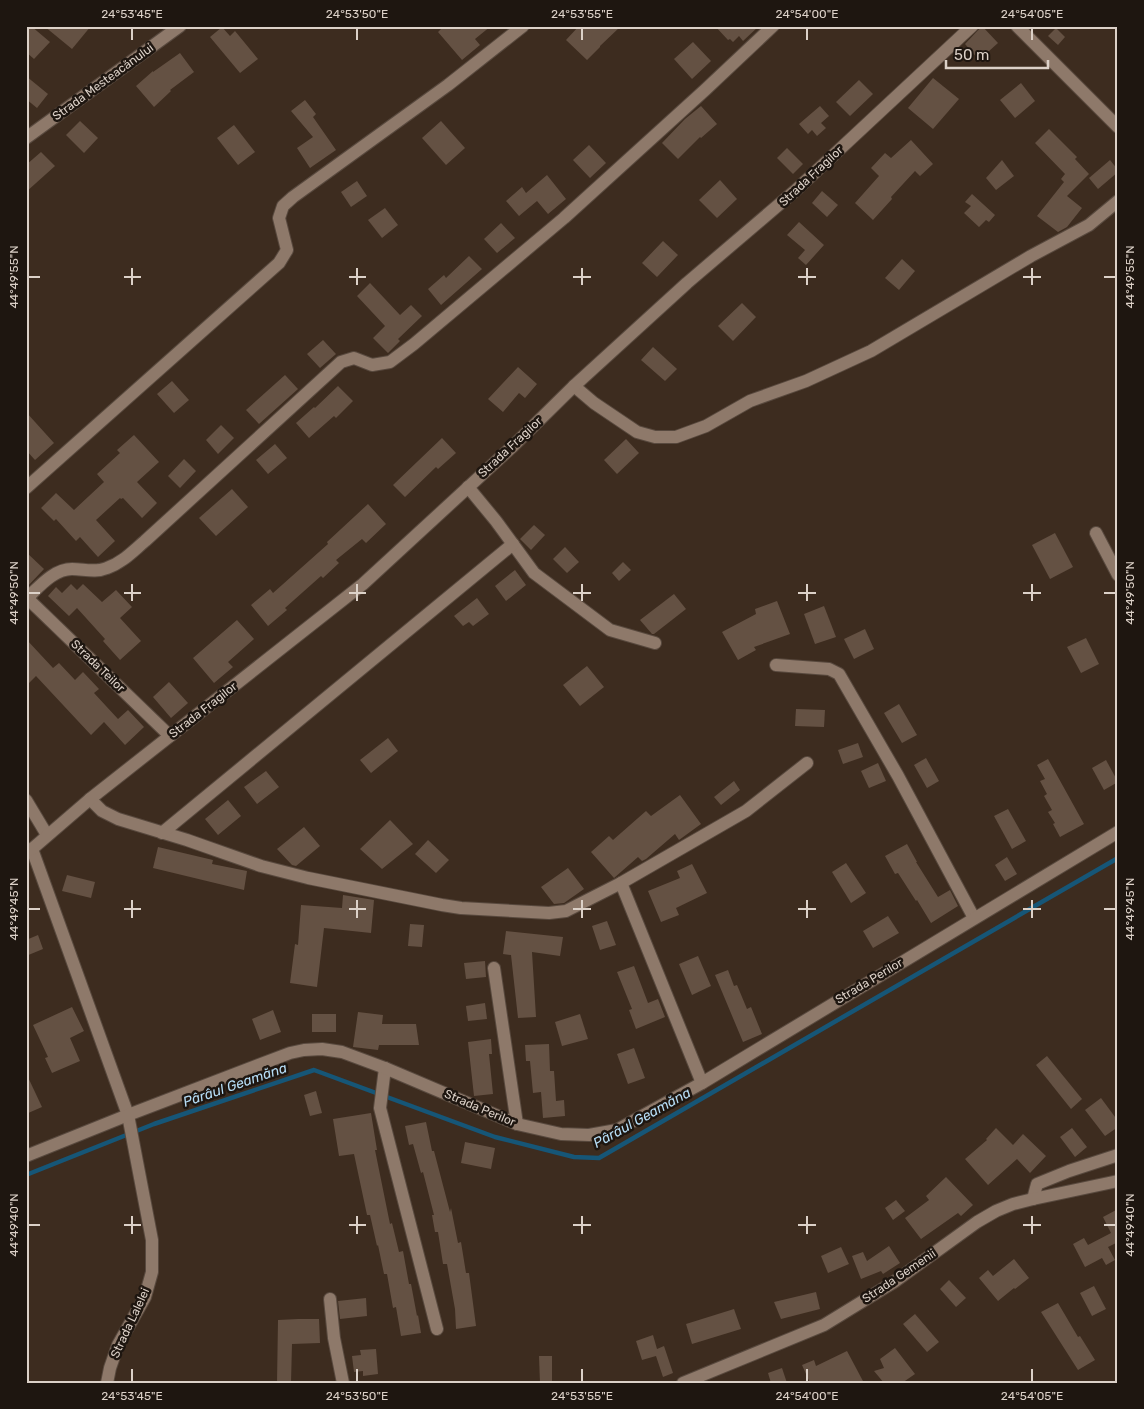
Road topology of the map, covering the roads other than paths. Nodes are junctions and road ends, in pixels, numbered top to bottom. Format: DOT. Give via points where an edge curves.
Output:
graph roads {
  1 [pos="180,26"];
  2 [pos="523,26"];
  3 [pos="773,26"];
  4 [pos="972,26"];
  5 [pos="1017,26"];
  6 [pos="1118,127"];
  7 [pos="26,138"];
  8 [pos="1118,201"];
  9 [pos="574,386"];
  10 [pos="468,486"];
  11 [pos="26,488"];
  12 [pos="1096,533"];
  13 [pos="513,544"];
  14 [pos="1118,575"];
  15 [pos="27,597"];
  16 [pos="655,643"];
  17 [pos="776,665"];
  18 [pos="170,736"];
  19 [pos="807,764"];
  20 [pos="90,799"];
  21 [pos="26,800"];
  22 [pos="1118,832"];
  23 [pos="162,833"];
  24 [pos="47,835"];
  25 [pos="29,850"];
  26 [pos="621,883"];
  27 [pos="974,918"];
  28 [pos="494,968"];
  29 [pos="385,1068"];
  30 [pos="702,1083"];
  31 [pos="128,1115"];
  32 [pos="517,1124"];
  33 [pos="1118,1155"];
  34 [pos="26,1156"];
  35 [pos="1118,1181"];
  36 [pos="1032,1199"];
  37 [pos="330,1299"];
  38 [pos="437,1329"];
  39 [pos="107,1383"];
  40 [pos="343,1383"];
  41 [pos="683,1383"];
  1 -- 7 [label="street, Strada Mesteacănului"];
  2 -- 11 [label="street" via="283,206 279,218 287,250 279,264"];
  3 -- 15 [label="street" via="564,218 414,344 390,362 372,364 354,358 341,362 117,565 104,570 70,569 59,572"];
  4 -- 9 [label="street, Strada Fragilor" via="796,190"];
  5 -- 6 [label="street"];
  8 -- 9 [label="street" via="1089,225 871,351 806,381 750,401 706,426 676,437 655,437 637,432"];
  9 -- 10 [label="street, Strada Fragilor"];
  10 -- 13 [label="street"];
  10 -- 18 [label="street, Strada Fragilor" via="363,584"];
  12 -- 14 [label="street"];
  13 -- 16 [label="street" via="534,573 610,630"];
  13 -- 23 [label="street"];
  15 -- 18 [label="street, Strada Teilor"];
  17 -- 27 [label="street" via="829,669 839,674"];
  18 -- 20 [label="street, Strada Fragilor"];
  19 -- 26 [label="street" via="746,811"];
  20 -- 23 [label="street" via="118,820"];
  20 -- 24 [label="street, Strada Fragilor"];
  21 -- 24 [label="street"];
  22 -- 27 [label="street, Strada Perilor"];
  23 -- 26 [label="street" via="308,878 461,908 557,913"];
  24 -- 25 [label="street, Strada Fragilor"];
  25 -- 31 [label="street, Strada Lalelei" via="47,888"];
  26 -- 30 [label="street"];
  27 -- 30 [label="street, Strada Perilor"];
  28 -- 32 [label="street"];
  29 -- 31 [label="street, Strada Perilor" via="342,1052 304,1050"];
  29 -- 32 [label="street, Strada Perilor"];
  29 -- 38 [label="street" via="380,1108"];
  30 -- 32 [label="street, Strada Perilor" via="618,1130 589,1135 562,1134"];
  31 -- 34 [label="street, Strada Perilor"];
  31 -- 39 [label="street, Strada Lalelei" via="152,1240 152,1272 145,1297 118,1345"];
  33 -- 36 [label="street" via="1037,1184"];
  35 -- 36 [label="street, Strada Gemenii"];
  36 -- 41 [label="street, Strada Gemenii" via="1013,1204 976,1222 894,1282 824,1325"];
  37 -- 40 [label="street"];
}
